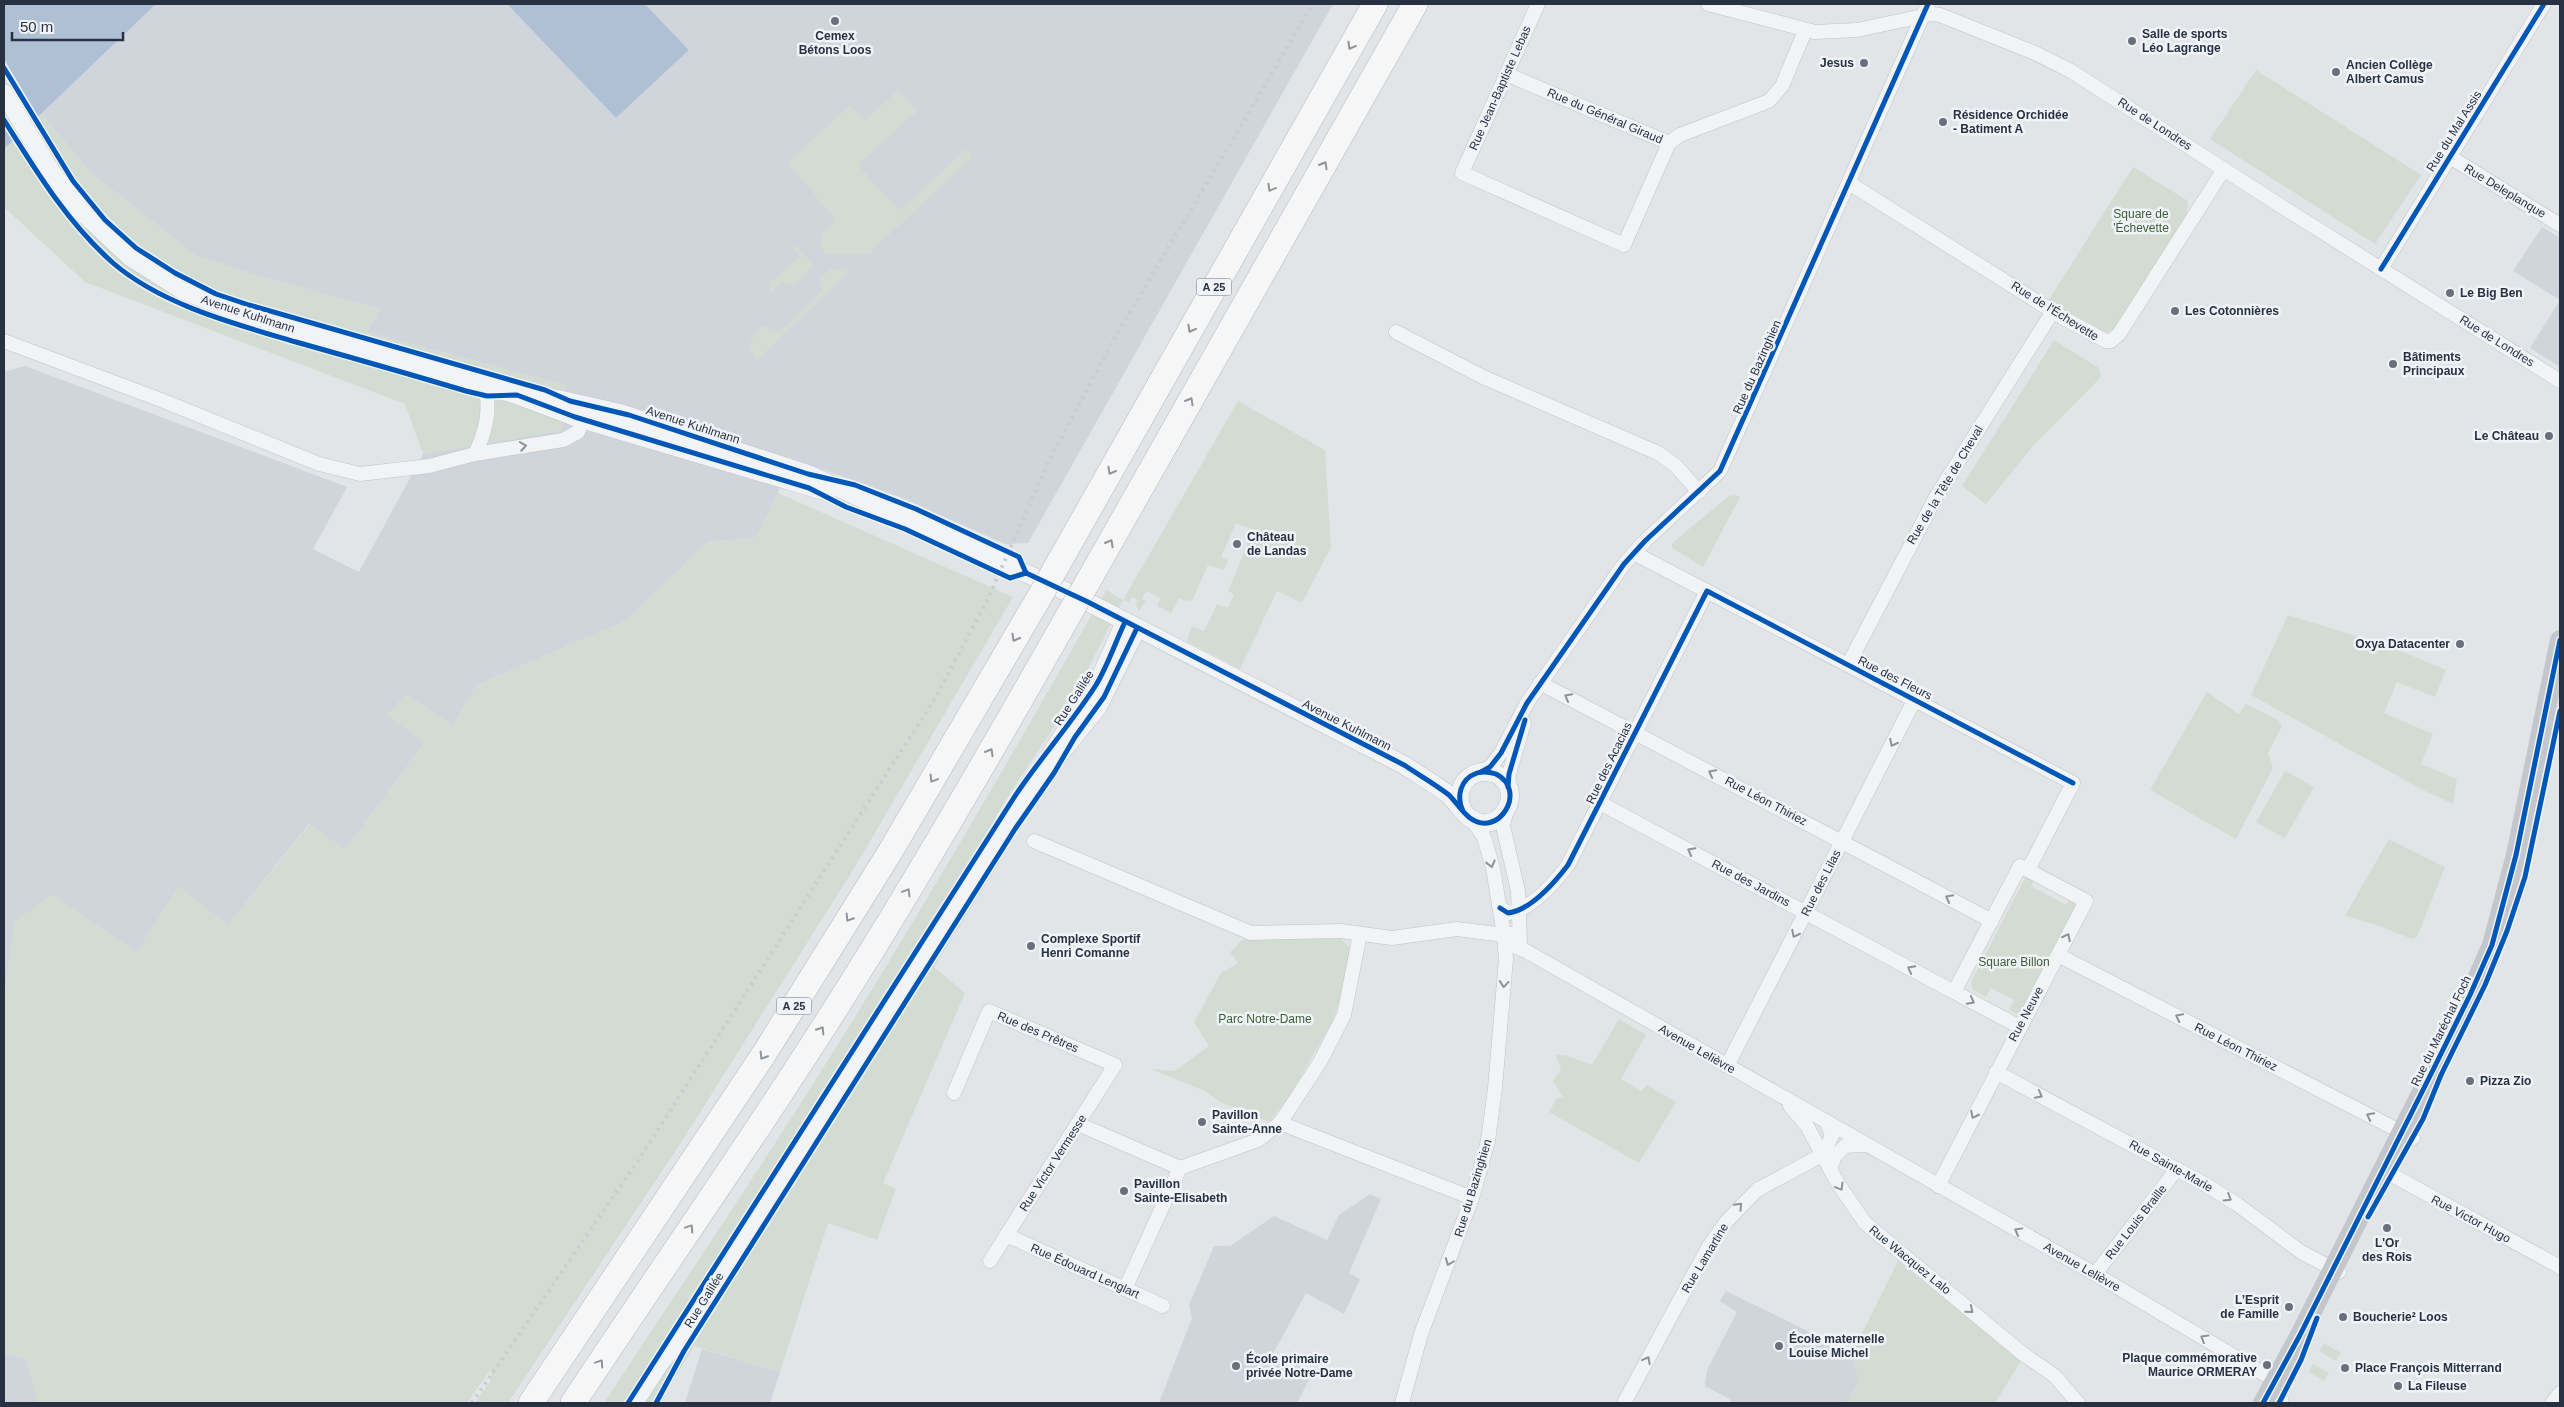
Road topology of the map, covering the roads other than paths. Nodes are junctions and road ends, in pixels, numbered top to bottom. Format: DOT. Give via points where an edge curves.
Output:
graph roads {
  1 [pos="1375,4"];
  2 [pos="1415,4"];
  3 [pos="1422,4"];
  4 [pos="1538,4"];
  5 [pos="1708,4"];
  6 [pos="2544,4"];
  7 [pos="1925,10"];
  8 [pos="1805,31"];
  9 [pos="1506,74"];
  10 [pos="4,93"];
  11 [pos="1364,95"];
  12 [pos="1669,143"];
  13 [pos="2450,157"];
  14 [pos="2224,169"];
  15 [pos="1849,183"];
  16 [pos="2560,225"];
  17 [pos="2381,269"];
  18 [pos="2053,311"];
  19 [pos="1396,332"];
  20 [pos="4,341"];
  21 [pos="2560,381"];
  22 [pos="485,385"];
  23 [pos="586,412"];
  24 [pos="475,454"];
  25 [pos="1699,492"];
  26 [pos="1634,553"];
  27 [pos="1707,591"];
  28 [pos="1091,596"];
  29 [pos="1131,625"];
  30 [pos="2560,640"];
  31 [pos="1848,665"];
  32 [pos="1540,683"];
  33 [pos="1915,699"];
  34 [pos="2560,712"];
  35 [pos="1635,732"];
  36 [pos="1404,765"];
  37 [pos="1475,775"];
  38 [pos="1508,787"];
  39 [pos="1600,803"];
  40 [pos="1506,812"];
  41 [pos="1468,815"];
  42 [pos="1034,841"];
  43 [pos="1842,842"];
  44 [pos="2028,870"];
  45 [pos="1500,908"];
  46 [pos="1519,910"];
  47 [pos="1806,913"];
  48 [pos="1992,920"];
  49 [pos="1519,933"];
  50 [pos="1360,934"];
  51 [pos="1504,935"];
  52 [pos="1526,951"];
  53 [pos="2058,954"];
  54 [pos="1954,992"];
  55 [pos="2020,1027"];
  56 [pos="1115,1065"];
  57 [pos="1727,1066"];
  58 [pos="1996,1072"];
  59 [pos="1772,1092"];
  60 [pos="954,1093"];
  61 [pos="1280,1123"];
  62 [pos="1827,1123"];
  63 [pos="1078,1124"];
  64 [pos="2407,1135"];
  65 [pos="1870,1146"];
  66 [pos="1822,1155"];
  67 [pos="1180,1168"];
  68 [pos="1830,1169"];
  69 [pos="2177,1169"];
  70 [pos="2388,1173"];
  71 [pos="1938,1186"];
  72 [pos="1472,1198"];
  73 [pos="1006,1235"];
  74 [pos="990,1261"];
  75 [pos="2560,1267"];
  76 [pos="2336,1270"];
  77 [pos="2095,1274"];
  78 [pos="1125,1289"];
  79 [pos="1163,1306"];
  80 [pos="681,1337"];
  81 [pos="2560,1393"];
  82 [pos="2275,1397"];
  83 [pos="531,1403"];
  84 [pos="573,1403"];
  85 [pos="634,1403"];
  86 [pos="648,1403"];
  87 [pos="1402,1403"];
  88 [pos="1624,1403"];
  89 [pos="2078,1403"];
  90 [pos="2552,1403"];
  1 -- 83 [label="highway, A 25, one-way, bridge" via="1040,596 890,852 764,1054"];
  2 -- 11 [label="highway, A 25"];
  3 -- 11 [label="highway"];
  4 -- 9 [label="street, Rue Jean-Baptiste Lebas"];
  5 -- 8 [label="street, Rue de Londres"];
  6 -- 13 [label="street, Rue du Mal Assis"];
  7 -- 8 [label="street, Rue de Londres" via="1857,30"];
  7 -- 14 [label="street, Rue de Londres" via="1947,16 2061,65"];
  7 -- 15 [label="street, Rue du Bazinghien"];
  8 -- 12 [label="street, Rue du Général Giraud" via="1782,86 1769,101 1680,135"];
  9 -- 12 [label="street, Rue du Général Giraud"];
  9 -- 12 [label="street, Rue Jean-Baptiste Lebas" via="1462,172 1624,245"];
  10 -- 22 [label="street, Avenue Kuhlmann" via="64,191 94,226 130,258 165,281 196,297 254,318"];
  28 -- 11 [label="highway, A 25, one-way"];
  13 -- 16 [label="street, Rue Deleplanque"];
  13 -- 17 [label="street, Rue du Mal Assis"];
  14 -- 17 [label="street, Rue de Londres"];
  14 -- 18 [label="street, Rue de l'Échevette" via="2116,338 2101,340"];
  15 -- 18 [label="street, Rue de l'Échevette"];
  15 -- 25 [label="street, Rue du Bazinghien" via="1720,471"];
  17 -- 21 [label="street, Rue de Londres"];
  18 -- 31 [label="street, Rue de la Tête de Cheval" via="1936,497"];
  19 -- 25 [label="street" via="1483,377 1665,456"];
  20 -- 24 [label="street" via="344,471 383,473 441,464"];
  22 -- 23 [label="street, Avenue Kuhlmann"];
  22 -- 24 [label="street" via="487,418"];
  24 -- 23 [label="street, one-way" via="563,440 578,432"];
  23 -- 28 [label="street, Avenue Kuhlmann" via="809,488 862,501"];
  25 -- 26 [label="street, Rue du Bazinghien"];
  26 -- 27 [label="street, Rue des Fleurs"];
  26 -- 32 [label="street, Rue du Bazinghien"];
  27 -- 31 [label="street, Rue des Fleurs"];
  27 -- 35 [label="street, Rue des Acacias"];
  28 -- 29 [label="street, Avenue Kuhlmann"];
  84 -- 28 [label="highway, A 25, one-way, bridge" via="757,1129 861,967 1071,612"];
  29 -- 36 [label="street, Avenue Kuhlmann"];
  29 -- 80 [label="street, Rue Galilée" via="1035,783"];
  30 -- 64 [label="main road, Rue du Maréchal Foch" via="2518,845 2497,928"];
  31 -- 33 [label="street, Rue des Fleurs"];
  35 -- 32 [label="street, Rue Léon Thiriez, one-way"];
  32 -- 37 [label="street, Rue du Bazinghien" via="1501,753 1490,767"];
  32 -- 38 [label="street, Rue du Bazinghien" via="1522,728"];
  33 -- 43 [label="street, Rue des Lilas, one-way"];
  33 -- 44 [label="street, Rue des Fleurs" via="2073,784"];
  34 -- 64 [label="main road, Rue du Maréchal Foch" via="2513,916 2486,985"];
  35 -- 39 [label="street, Rue des Acacias"];
  43 -- 35 [label="street, Rue Léon Thiriez, one-way"];
  36 -- 37 [label="street, Avenue Kuhlmann" via="1452,781"];
  36 -- 41 [label="street, Avenue Kuhlmann" via="1444,791"];
  37 -- 38 [label="street" via="1497,775"];
  37 -- 41 [label="street" via="1464,783 1460,795"];
  38 -- 40 [label="street" via="1510,800"];
  39 -- 46 [label="street, Rue des Acacias" via="1563,872"];
  47 -- 39 [label="street, Rue des Jardins, one-way"];
  40 -- 41 [label="street" via="1489,823"];
  40 -- 46 [label="street" via="1503,826 1514,870"];
  41 -- 45 [label="street, Rue du Bazinghien, one-way" via="1484,837"];
  42 -- 50 [label="street" via="1251,933 1341,931"];
  43 -- 47 [label="street, Rue des Lilas"];
  48 -- 43 [label="street, Rue Léon Thiriez, one-way"];
  44 -- 48 [label="street" via="2020,866"];
  53 -- 44 [label="street, Rue Neuve, one-way" via="2086,901"];
  45 -- 46 [label="street" via="1508,913"];
  45 -- 51 [label="street, Rue du Bazinghien"];
  46 -- 49 [label="street"];
  54 -- 47 [label="street, Rue des Jardins, one-way"];
  47 -- 57 [label="street, Rue des Lilas, one-way"];
  48 -- 54 [label="street"];
  49 -- 51 [label="street"];
  49 -- 52 [label="street"];
  50 -- 51 [label="street" via="1392,938 1457,929"];
  50 -- 61 [label="street" via="1342,1020 1320,1062"];
  51 -- 52 [label="street" via="1511,945"];
  51 -- 72 [label="street, Rue du Bazinghien, one-way" via="1506,959 1493,1106 1488,1141"];
  52 -- 57 [label="street, Avenue Lelièvre"];
  53 -- 55 [label="street, Rue Neuve"];
  64 -- 53 [label="street, Rue Léon Thiriez, one-way"];
  54 -- 55 [label="street, one-way"];
  55 -- 58 [label="street, Rue Neuve"];
  56 -- 60 [label="street, Rue des Prêtres" via="988,1011"];
  56 -- 63 [label="street, Rue Victor Vermesse"];
  57 -- 59 [label="street, Avenue Lelièvre"];
  58 -- 69 [label="street, Rue Sainte-Marie, one-way"];
  58 -- 71 [label="street, Rue Neuve, one-way"];
  59 -- 62 [label="street, Avenue Lelièvre"];
  59 -- 66 [label="street, Rue Wacquez Lalo" via="1801,1118"];
  61 -- 67 [label="street" via="1258,1140"];
  61 -- 72 [label="street"];
  62 -- 65 [label="street, Avenue Lelièvre"];
  62 -- 66 [label="street" via="1832,1136"];
  63 -- 67 [label="street"];
  63 -- 73 [label="street, Rue Victor Vermesse"];
  64 -- 70 [label="main road, Rue du Maréchal Foch"];
  65 -- 68 [label="street" via="1845,1146 1835,1156"];
  65 -- 71 [label="street, Avenue Lelièvre"];
  66 -- 68 [label="street, Rue Wacquez Lalo"];
  88 -- 66 [label="street, Rue Lamartine, one-way" via="1709,1246 1731,1215 1757,1190"];
  67 -- 78 [label="street"];
  68 -- 89 [label="street, Rue Wacquez Lalo, one-way" via="1857,1214 1873,1232 2023,1354 2055,1376"];
  69 -- 76 [label="street, Rue Sainte-Marie, one-way" via="2238,1205 2301,1252"];
  69 -- 77 [label="street, Rue Louis Braille"];
  70 -- 75 [label="street, Rue Victor Hugo"];
  70 -- 76 [label="main road, Rue du Maréchal Foch" via="2371,1211"];
  77 -- 71 [label="street, Avenue Lelièvre, one-way"];
  72 -- 87 [label="street, Rue du Bazinghien, one-way" via="1421,1334"];
  73 -- 74 [label="street, Rue Victor Vermesse"];
  73 -- 78 [label="street, Rue Édouard Lenglart"];
  76 -- 82 [label="main road, Rue du Maréchal Foch"];
  82 -- 77 [label="street, Avenue Lelièvre, one-way"];
  78 -- 79 [label="street, Rue Édouard Lenglart"];
  80 -- 85 [label="street, Rue Galilée"];
  80 -- 86 [label="street, Rue Galilée"];
  81 -- 90 [label="street"];
}
